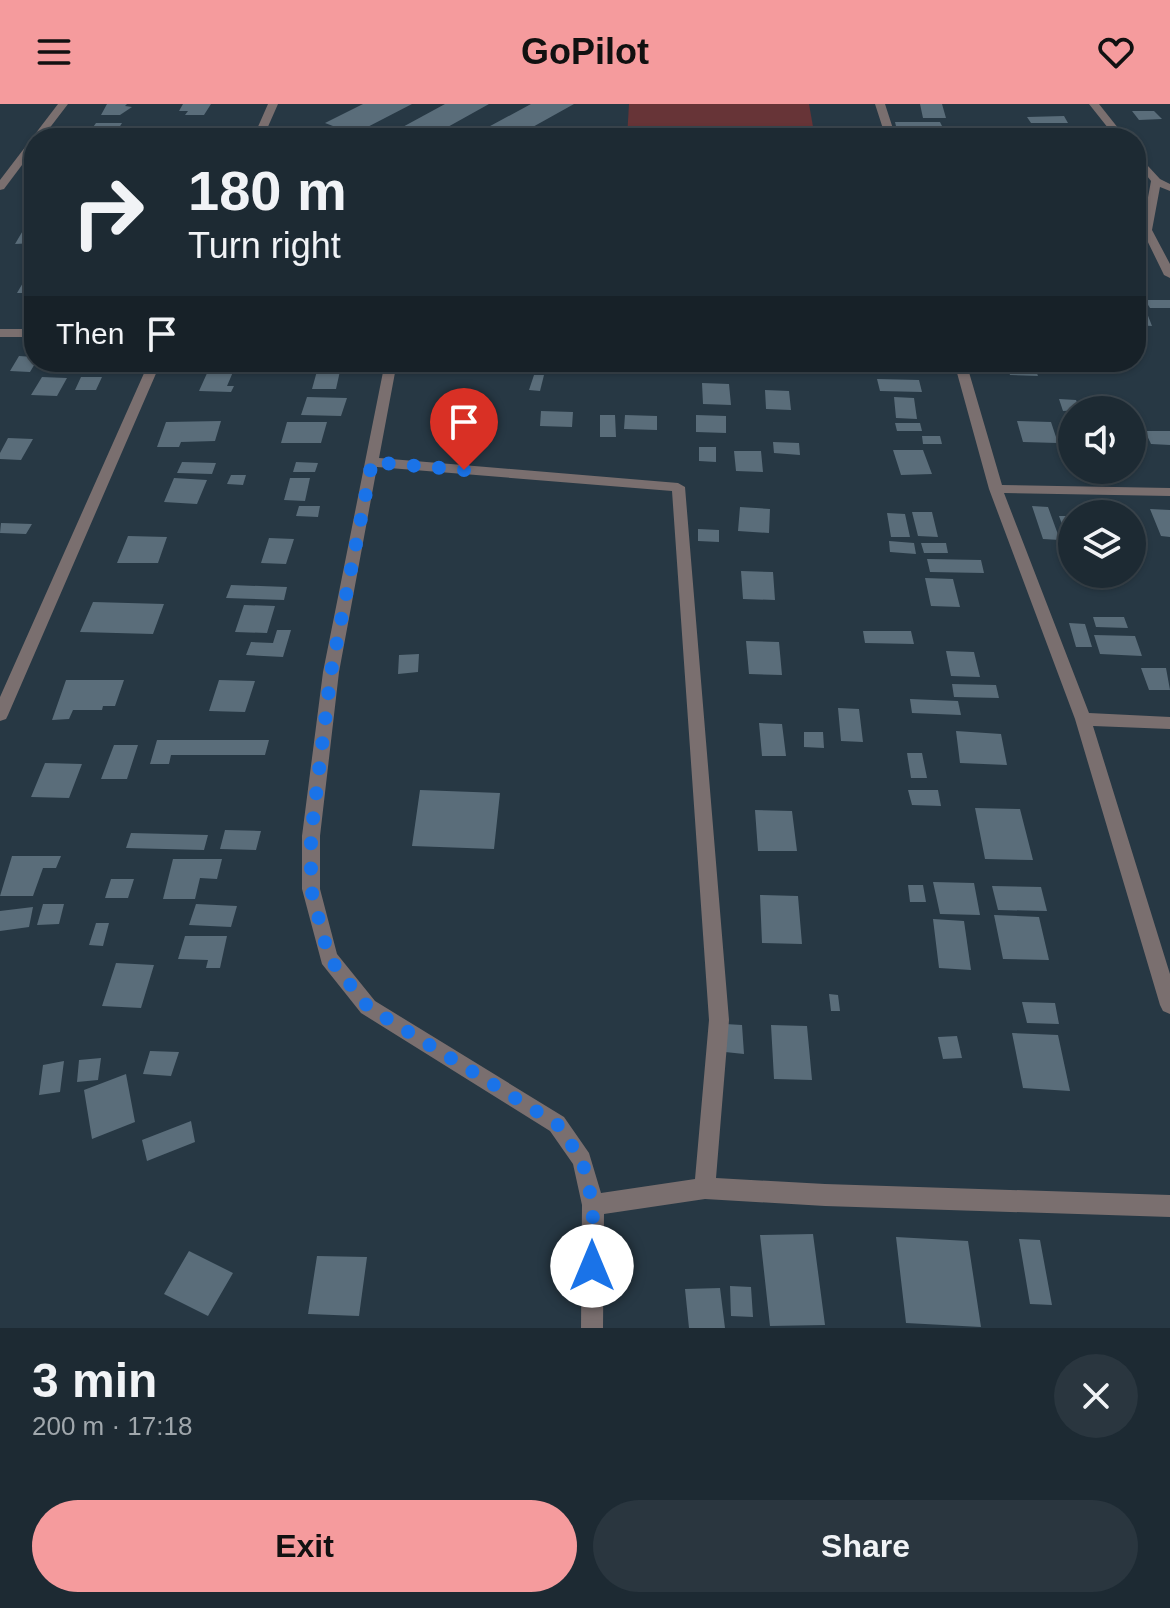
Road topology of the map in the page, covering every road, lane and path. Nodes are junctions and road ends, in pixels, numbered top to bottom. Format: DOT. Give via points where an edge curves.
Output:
graph roads {
  1 [pos="63,104"];
  2 [pos="273,104"];
  3 [pos="880,104"];
  4 [pos="1094,104"];
  5 [pos="45,128"];
  6 [pos="262,128"];
  7 [pos="888,128"];
  8 [pos="1113,128"];
  9 [pos="24,156"];
  10 [pos="1146,168"];
  11 [pos="1156,181"];
  12 [pos="0,187"];
  13 [pos="1170,188"];
  14 [pos="1170,275"];
  15 [pos="0,333"];
  16 [pos="24,333"];
  17 [pos="151,372"];
  18 [pos="389,372"];
  19 [pos="963,372"];
  20 [pos="372,462"];
  21 [pos="996,489"];
  22 [pos="1170,492"];
  23 [pos="0,715"];
  24 [pos="1083,719"];
  25 [pos="1170,723"];
  26 [pos="1170,1005"];
  27 [pos="705,1188"];
  28 [pos="593,1205"];
  29 [pos="1170,1206"];
  30 [pos="592,1328"];
  1 -- 5 [label="street"];
  2 -- 6 [label="street"];
  3 -- 7 [label="street"];
  4 -- 8 [label="street"];
  9 -- 12 [label="street"];
  10 -- 11 [label="street"];
  11 -- 13 [label="street"];
  11 -- 14 [label="street" via="1147,230"];
  15 -- 16 [label="street"];
  17 -- 23 [label="street"];
  18 -- 20 [label="street"];
  19 -- 21 [label="street"];
  20 -- 27 [label="street" via="678,487 719,1020"];
  20 -- 28 [label="street" via="331,672 311,836 311,889 329,958 368,1007 557,1124 582,1160"];
  21 -- 22 [label="street"];
  21 -- 24 [label="street"];
  24 -- 25 [label="street"];
  24 -- 26 [label="street"];
  27 -- 28 [label="street"];
  27 -- 29 [label="street"];
  28 -- 30 [label="street"];
}
